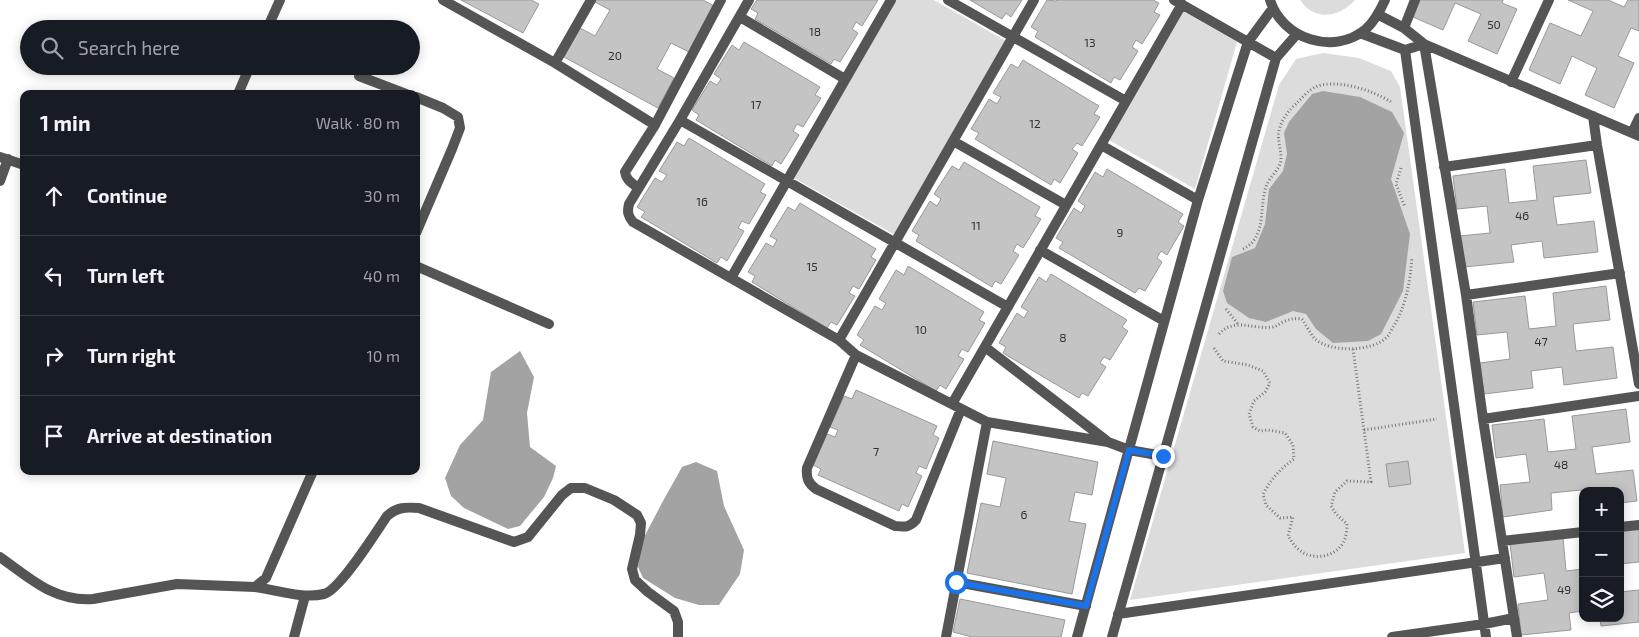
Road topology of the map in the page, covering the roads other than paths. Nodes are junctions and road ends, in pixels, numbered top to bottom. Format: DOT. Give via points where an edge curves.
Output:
graph roads {
  1 [pos="280,0"];
  2 [pos="444,0"];
  3 [pos="591,0"];
  4 [pos="721,0"];
  5 [pos="749,0"];
  6 [pos="891,0"];
  7 [pos="948,0"];
  8 [pos="1034,0"];
  9 [pos="1385,0"];
  10 [pos="1415,0"];
  11 [pos="1549,0"];
  12 [pos="1178,2"];
  13 [pos="1272,4"];
  14 [pos="1379,15"];
  15 [pos="740,17"];
  16 [pos="271,20"];
  17 [pos="1404,28"];
  18 [pos="1360,33"];
  19 [pos="1297,34"];
  20 [pos="1013,37"];
  21 [pos="1248,42"];
  22 [pos="1424,44"];
  23 [pos="1405,50"];
  24 [pos="1276,58"];
  25 [pos="555,63"];
  26 [pos="246,75"];
  27 [pos="359,76"];
  28 [pos="845,79"];
  29 [pos="1512,82"];
  30 [pos="240,90"];
  31 [pos="396,90"];
  32 [pos="420,99"];
  33 [pos="1126,101"];
  34 [pos="1593,116"];
  35 [pos="1639,118"];
  36 [pos="680,120"];
  37 [pos="654,125"];
  38 [pos="1636,135"];
  39 [pos="953,141"];
  40 [pos="1101,145"];
  41 [pos="1597,145"];
  42 [pos="4,158"];
  43 [pos="20,164"];
  44 [pos="1444,167"];
  45 [pos="0,181"];
  46 [pos="787,181"];
  47 [pos="638,188"];
  48 [pos="1198,200"];
  49 [pos="1066,205"];
  50 [pos="420,223"];
  51 [pos="895,242"];
  52 [pos="1040,250"];
  53 [pos="420,268"];
  54 [pos="1620,273"];
  55 [pos="731,278"];
  56 [pos="1466,295"];
  57 [pos="1008,307"];
  58 [pos="1164,321"];
  59 [pos="549,324"];
  60 [pos="839,340"];
  61 [pos="985,347"];
  62 [pos="856,355"];
  63 [pos="1639,384"];
  64 [pos="1639,396"];
  65 [pos="957,407"];
  66 [pos="1483,419"];
  67 [pos="987,422"];
  68 [pos="1108,442"];
  69 [pos="1129,450"];
  70 [pos="1163,456"];
  71 [pos="311,475"];
  72 [pos="1639,525"];
  73 [pos="1624,527"];
  74 [pos="1579,532"];
  75 [pos="1502,541"];
  76 [pos="0,557"];
  77 [pos="1504,558"];
  78 [pos="1476,563"];
  79 [pos="956,582"];
  80 [pos="255,586"];
  81 [pos="305,596"];
  82 [pos="1086,606"];
  83 [pos="1118,614"];
  84 [pos="1514,618"];
  85 [pos="1484,624"];
  86 [pos="294,637"];
  87 [pos="678,637"];
  88 [pos="946,637"];
  89 [pos="1077,637"];
  90 [pos="1112,637"];
  91 [pos="1392,637"];
  92 [pos="1486,637"];
  93 [pos="1517,637"];
  1 -- 16 [label="street"];
  2 -- 25 [label="street"];
  3 -- 25 [label="street"];
  4 -- 37 [label="street"];
  5 -- 15 [label="street"];
  6 -- 28 [label="street"];
  7 -- 20 [label="street"];
  8 -- 20 [label="street"];
  9 -- 14 [label="street"];
  10 -- 17 [label="street"];
  11 -- 29 [label="street"];
  12 -- 21 [label="street"];
  12 -- 33 [label="street"];
  13 -- 19 [label="street" via="1283,23"];
  13 -- 21 [label="street"];
  14 -- 17 [label="street"];
  14 -- 18 [label="street"];
  15 -- 28 [label="street"];
  15 -- 36 [label="street"];
  17 -- 22 [label="street"];
  18 -- 19 [label="street" via="1333,43 1314,41"];
  18 -- 23 [label="street"];
  19 -- 24 [label="street"];
  20 -- 33 [label="street"];
  20 -- 39 [label="street"];
  21 -- 24 [label="street"];
  21 -- 48 [label="street"];
  22 -- 23 [label="street"];
  22 -- 29 [label="street"];
  22 -- 44 [label="street"];
  23 -- 78 [label="street"];
  24 -- 70 [label="street"];
  25 -- 37 [label="street"];
  26 -- 30 [label="street"];
  27 -- 31 [label="street"];
  28 -- 46 [label="street"];
  29 -- 34 [label="street"];
  32 -- 50 [label="street" via="458,116 460,128"];
  33 -- 40 [label="street"];
  34 -- 38 [label="street"];
  34 -- 41 [label="street"];
  35 -- 38 [label="street"];
  36 -- 46 [label="street"];
  36 -- 47 [label="street"];
  37 -- 47 [label="street" via="625,172 628,180"];
  39 -- 49 [label="street"];
  39 -- 51 [label="street"];
  40 -- 48 [label="street"];
  40 -- 49 [label="street"];
  41 -- 44 [label="street"];
  41 -- 54 [label="street"];
  42 -- 43 [label="street"];
  42 -- 45 [label="street"];
  44 -- 56 [label="street"];
  46 -- 51 [label="street"];
  46 -- 55 [label="street"];
  47 -- 55 [label="street" via="628,210 634,222"];
  48 -- 58 [label="street"];
  49 -- 52 [label="street"];
  51 -- 57 [label="street"];
  51 -- 60 [label="street"];
  52 -- 57 [label="street"];
  52 -- 58 [label="street"];
  53 -- 59 [label="street"];
  54 -- 56 [label="street"];
  54 -- 63 [label="street"];
  55 -- 60 [label="street"];
  56 -- 66 [label="street"];
  57 -- 61 [label="street"];
  58 -- 69 [label="street"];
  60 -- 62 [label="street"];
  61 -- 65 [label="street"];
  61 -- 68 [label="street"];
  62 -- 65 [label="street"];
  62 -- 65 [label="street" via="807,468 806,478 816,489 895,526 911,526 916,520"];
  64 -- 66 [label="street"];
  65 -- 67 [label="street"];
  66 -- 75 [label="street"];
  67 -- 68 [label="street"];
  67 -- 79 [label="street"];
  68 -- 69 [label="street"];
  69 -- 70 [label="street"];
  69 -- 82 [label="street"];
  70 -- 83 [label="street"];
  71 -- 80 [label="street" via="266,578"];
  72 -- 73 [label="street"];
  74 -- 75 [label="street"];
  75 -- 77 [label="street"];
  76 -- 80 [label="street" via="52,593 82,600 177,584"];
  77 -- 78 [label="street"];
  77 -- 84 [label="street"];
  78 -- 83 [label="street"];
  78 -- 85 [label="street"];
  79 -- 82 [label="street"];
  79 -- 88 [label="street"];
  80 -- 81 [label="street"];
  81 -- 86 [label="street"];
  81 -- 87 [label="street" via="326,594 339,584 395,509 419,508 514,542 528,537 571,488 585,488 614,500 637,515 640,535 632,569 636,580 674,611"];
  82 -- 89 [label="street"];
  83 -- 90 [label="street"];
  84 -- 85 [label="street"];
  84 -- 93 [label="street"];
  85 -- 91 [label="street"];
  85 -- 92 [label="street"];
}
